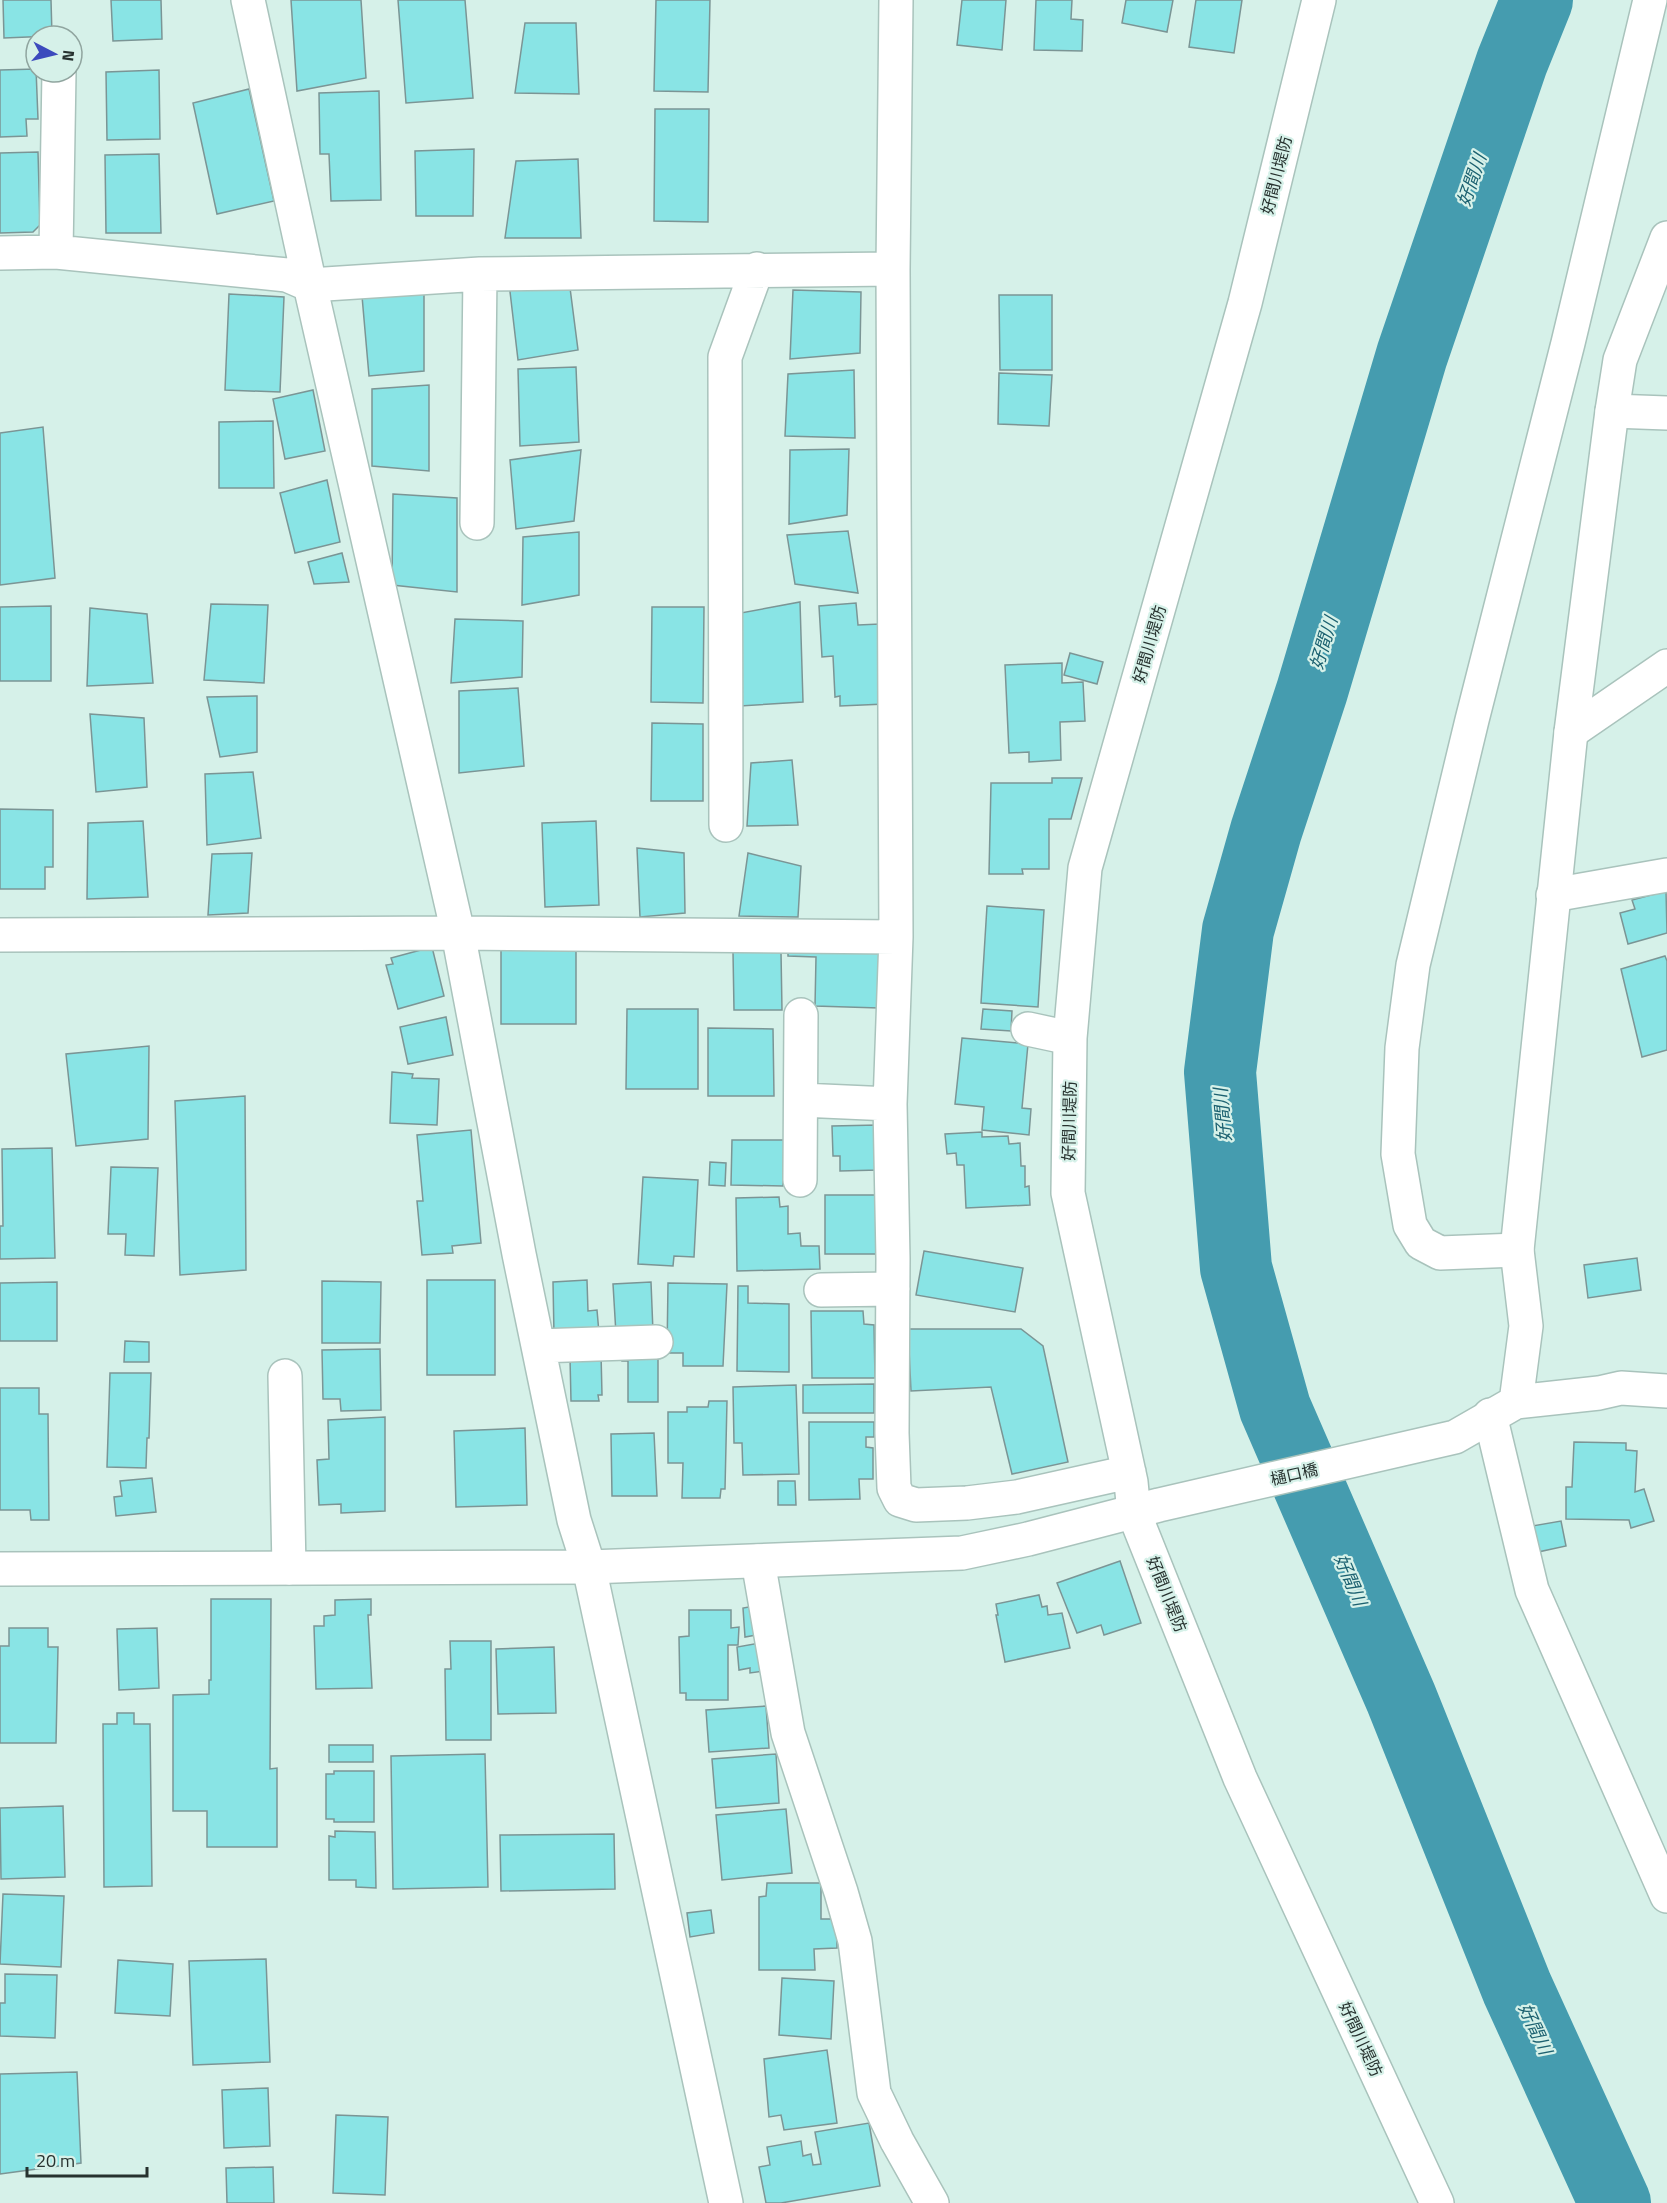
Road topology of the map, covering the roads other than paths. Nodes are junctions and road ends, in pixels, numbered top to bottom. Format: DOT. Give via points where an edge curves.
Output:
graph roads {
  1 [pos="248,0"];
  2 [pos="896,0"];
  3 [pos="1319,0"];
  4 [pos="1650,0"];
  5 [pos="59,84"];
  6 [pos="1667,238"];
  7 [pos="56,252"];
  8 [pos="0,253"];
  9 [pos="757,269"];
  10 [pos="893,269"];
  11 [pos="480,274"];
  12 [pos="310,285"];
  13 [pos="1612,411"];
  14 [pos="1667,413"];
  15 [pos="477,523"];
  16 [pos="1667,666"];
  17 [pos="1571,732"];
  18 [pos="726,825"];
  19 [pos="1667,875"];
  20 [pos="1553,895"];
  21 [pos="458,933"];
  22 [pos="0,934"];
  23 [pos="896,937"];
  24 [pos="801,1015"];
  25 [pos="1028,1029"];
  26 [pos="1070,1038"];
  27 [pos="801,1100"];
  28 [pos="890,1104"];
  29 [pos="800,1180"];
  30 [pos="1517,1250"];
  31 [pos="893,1289"];
  32 [pos="821,1290"];
  33 [pos="656,1342"];
  34 [pos="538,1346"];
  35 [pos="285,1376"];
  36 [pos="1667,1391"];
  37 [pos="1503,1409"];
  38 [pos="1129,1472"];
  39 [pos="1134,1513"];
  40 [pos="758,1561"];
  41 [pos="589,1567"];
  42 [pos="289,1568"];
  43 [pos="0,1569"];
  44 [pos="1667,1896"];
  45 [pos="726,2203"];
  46 [pos="932,2203"];
  47 [pos="1437,2203"];
  1 -- 12 [label="street"];
  2 -- 10 [label="street"];
  3 -- 26 [label="street, 好間川堤防" via="1245,303 1125,681 1085,868"];
  4 -- 30 [label="street" via="1413,965 1402,1048 1398,1154 1410,1225 1421,1243 1440,1253"];
  5 -- 7 [label="street"];
  6 -- 13 [label="street" via="1620,360"];
  7 -- 8 [label="street"];
  7 -- 12 [label="street" via="287,275"];
  9 -- 10 [label="street"];
  9 -- 11 [label="street"];
  9 -- 18 [label="street" via="725,357"];
  10 -- 23 [label="street"];
  11 -- 12 [label="street"];
  11 -- 15 [label="street"];
  12 -- 21 [label="street"];
  13 -- 14 [label="street"];
  13 -- 17 [label="street"];
  16 -- 17 [label="street"];
  17 -- 20 [label="street"];
  19 -- 20 [label="street"];
  20 -- 30 [label="street"];
  21 -- 22 [label="street"];
  21 -- 23 [label="street"];
  21 -- 34 [label="street"];
  23 -- 28 [label="street"];
  24 -- 27 [label="street"];
  25 -- 26 [label="street"];
  26 -- 38 [label="street, 好間川堤防" via="1068,1193"];
  27 -- 28 [label="street"];
  27 -- 29 [label="street"];
  28 -- 31 [label="street"];
  30 -- 37 [label="street" via="1526,1326"];
  31 -- 32 [label="street"];
  31 -- 38 [label="street" via="892,1433 894,1488 900,1500 916,1505 1017,1497"];
  33 -- 34 [label="street"];
  34 -- 41 [label="street" via="574,1520"];
  35 -- 42 [label="street"];
  36 -- 37 [label="street" via="1621,1388"];
  37 -- 39 [label="street, 樋口橋" via="1455,1437"];
  37 -- 44 [label="street" via="1532,1590"];
  38 -- 39 [label="street, 好間川堤防"];
  39 -- 40 [label="street, 樋口橋" via="962,1553"];
  39 -- 47 [label="street, 好間川堤防" via="1240,1778"];
  40 -- 41 [label="street, 樋口橋"];
  40 -- 46 [label="street" via="788,1733 855,1941 874,2093"];
  41 -- 42 [label="street, 樋口橋"];
  41 -- 45 [label="street"];
  42 -- 43 [label="street, 樋口橋"];
}
